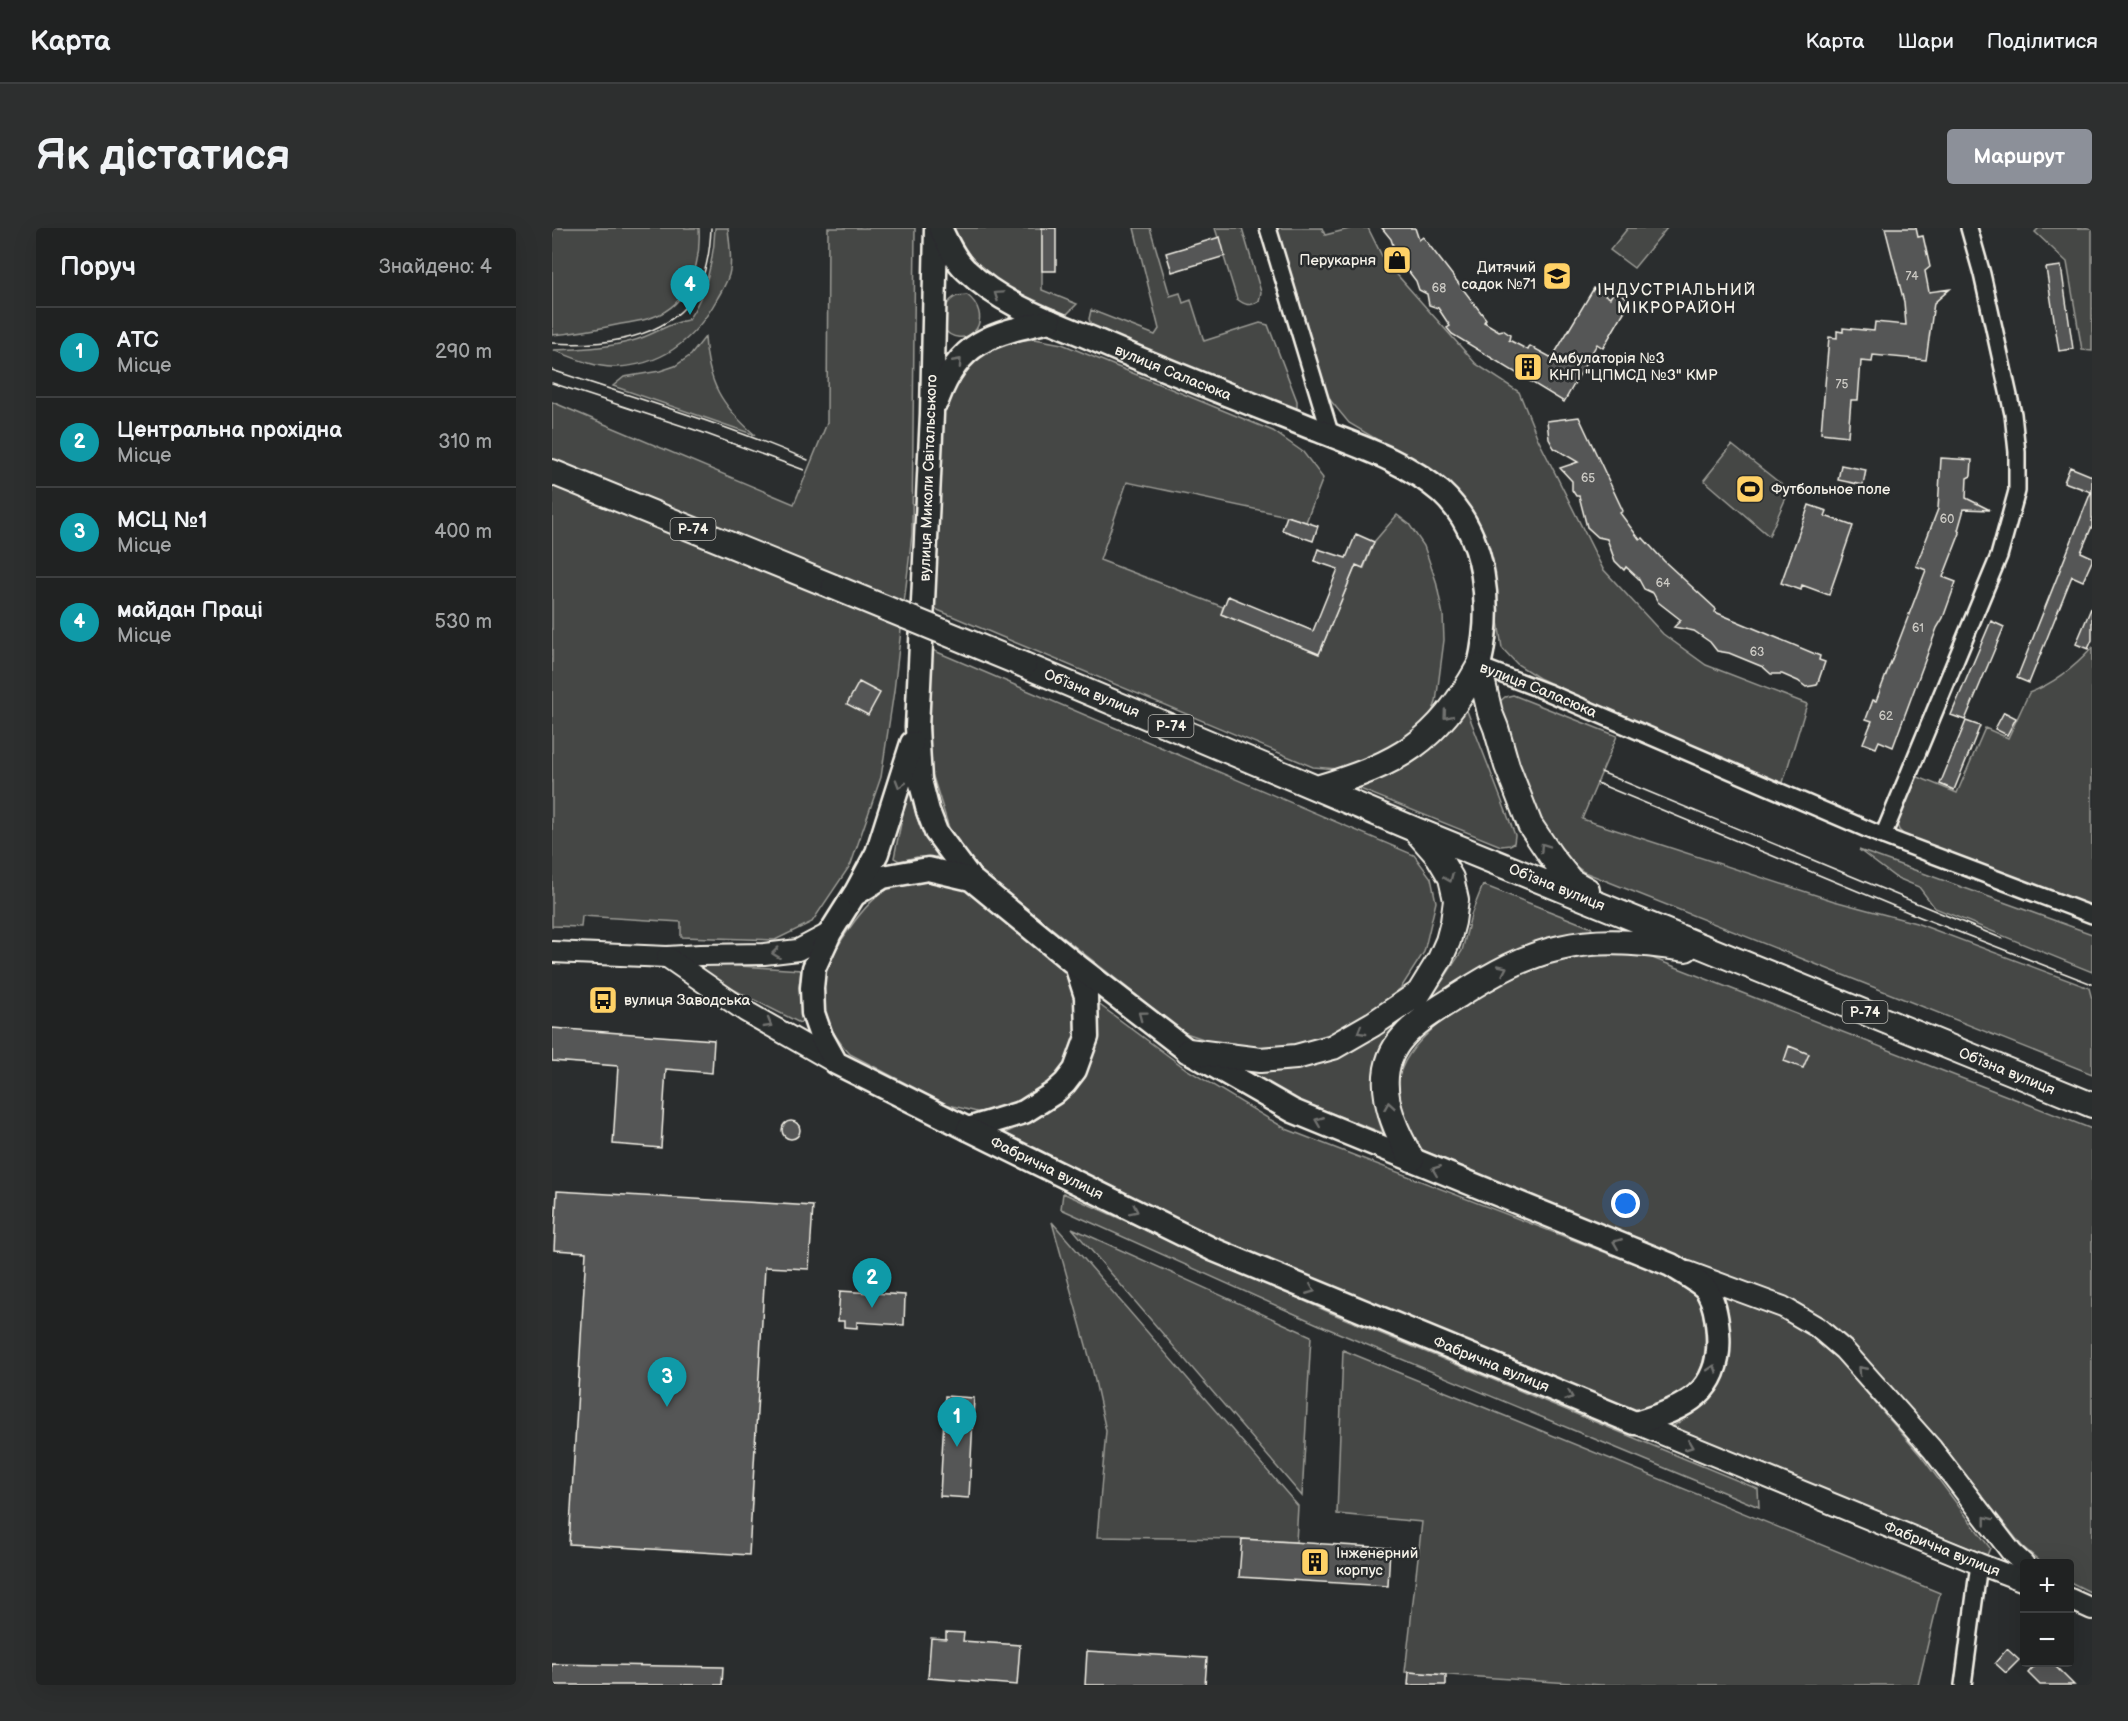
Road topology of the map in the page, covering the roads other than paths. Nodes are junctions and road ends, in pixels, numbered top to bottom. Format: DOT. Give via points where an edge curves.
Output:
graph roads {
  1 [pos="938,228"];
  2 [pos="1268,228"];
  3 [pos="1969,228"];
  4 [pos="1050,321"];
  5 [pos="932,414"];
  6 [pos="1331,436"];
  7 [pos="552,472"];
  8 [pos="1479,666"];
  9 [pos="917,728"];
  10 [pos="1317,788"];
  11 [pos="1416,830"];
  12 [pos="1883,836"];
  13 [pos="971,879"];
  14 [pos="854,896"];
  15 [pos="2092,915"];
  16 [pos="1639,920"];
  17 [pos="830,933"];
  18 [pos="552,952"];
  19 [pos="667,957"];
  20 [pos="1742,962"];
  21 [pos="1076,965"];
  22 [pos="1188,1051"];
  23 [pos="836,1063"];
  24 [pos="2092,1105"];
  25 [pos="968,1129"];
  26 [pos="1412,1160"];
  27 [pos="1671,1265"];
  28 [pos="1635,1423"];
  29 [pos="2020,1560"];
  30 [pos="1978,1564"];
  31 [pos="2020,1579"];
  32 [pos="2074,1601"];
  33 [pos="2092,1609"];
  34 [pos="1963,1685"];
  4 -- 1 [label="main road, вулиця Саласюка, one-way" via="1012,305 965,269"];
  1 -- 5 [label="main road, вулиця Миколи Світальського"];
  2 -- 6 [label="street"];
  3 -- 12 [label="street" via="2013,414 2017,491 1999,556"];
  5 -- 4 [label="main road, one-way" via="945,378 958,360 981,342"];
  4 -- 6 [label="main road, вулиця Саласюка"];
  5 -- 9 [label="main road, вулиця Миколи Світальського"];
  6 -- 8 [label="main road, вулиця Саласюка" via="1366,449 1427,481 1466,523 1478,554 1484,594 1486,627"];
  7 -- 10 [label="main road, Обʼїзна вулиця / Р-74, bridge"];
  8 -- 10 [label="main road, one-way" via="1453,708 1420,742 1387,764"];
  8 -- 12 [label="street, вулиця Саласюка"];
  16 -- 8 [label="main road, one-way" via="1571,881 1530,825 1490,713"];
  9 -- 13 [label="main road" via="920,780 928,811 936,832"];
  9 -- 14 [label="main road, one-way" via="877,853"];
  10 -- 11 [label="main road, Обʼїзна вулиця / Р-74"];
  11 -- 16 [label="main road, Обʼїзна вулиця / Р-74"];
  11 -- 22 [label="main road, one-way" via="1451,878 1456,900 1448,941 1419,993 1333,1047 1296,1057 1260,1060"];
  12 -- 15 [label="street, вулиця Саласюка"];
  13 -- 14 [label="main road" via="928,869 908,871 883,877"];
  13 -- 21 [label="main road"];
  14 -- 17 [label="main road"];
  16 -- 20 [label="main road, Обʼїзна вулиця / Р-74"];
  17 -- 19 [label="street, one-way" via="798,950"];
  17 -- 23 [label="main road" via="814,968 813,1013"];
  18 -- 19 [label="street"];
  19 -- 23 [label="street, one-way" via="745,1011"];
  20 -- 24 [label="main road, Обʼїзна вулиця / Р-74"];
  26 -- 20 [label="main road, one-way" via="1390,1115 1385,1081 1391,1057 1401,1038 1427,1016 1494,974 1532,956 1591,944 1640,943 1689,949"];
  22 -- 21 [label="main road, one-way"];
  21 -- 25 [label="main road" via="1086,996 1088,1020 1087,1037 1075,1070 1054,1093 1024,1112"];
  26 -- 22 [label="main road, one-way" via="1293,1111"];
  23 -- 25 [label="main road, Фабрична вулиця"];
  25 -- 28 [label="main road, Фабрична вулиця, one-way" via="1212,1249"];
  27 -- 26 [label="main road, one-way"];
  28 -- 27 [label="main road, one-way" via="1686,1405 1713,1374 1719,1346 1708,1290"];
  29 -- 27 [label="street, one-way" via="1924,1441 1844,1350 1817,1327 1783,1307"];
  28 -- 30 [label="street, Фабрична вулиця, one-way"];
  30 -- 31 [label="street, Фабрична вулиця"];
  30 -- 34 [label="street"];
  32 -- 33 [label="street"];
}
